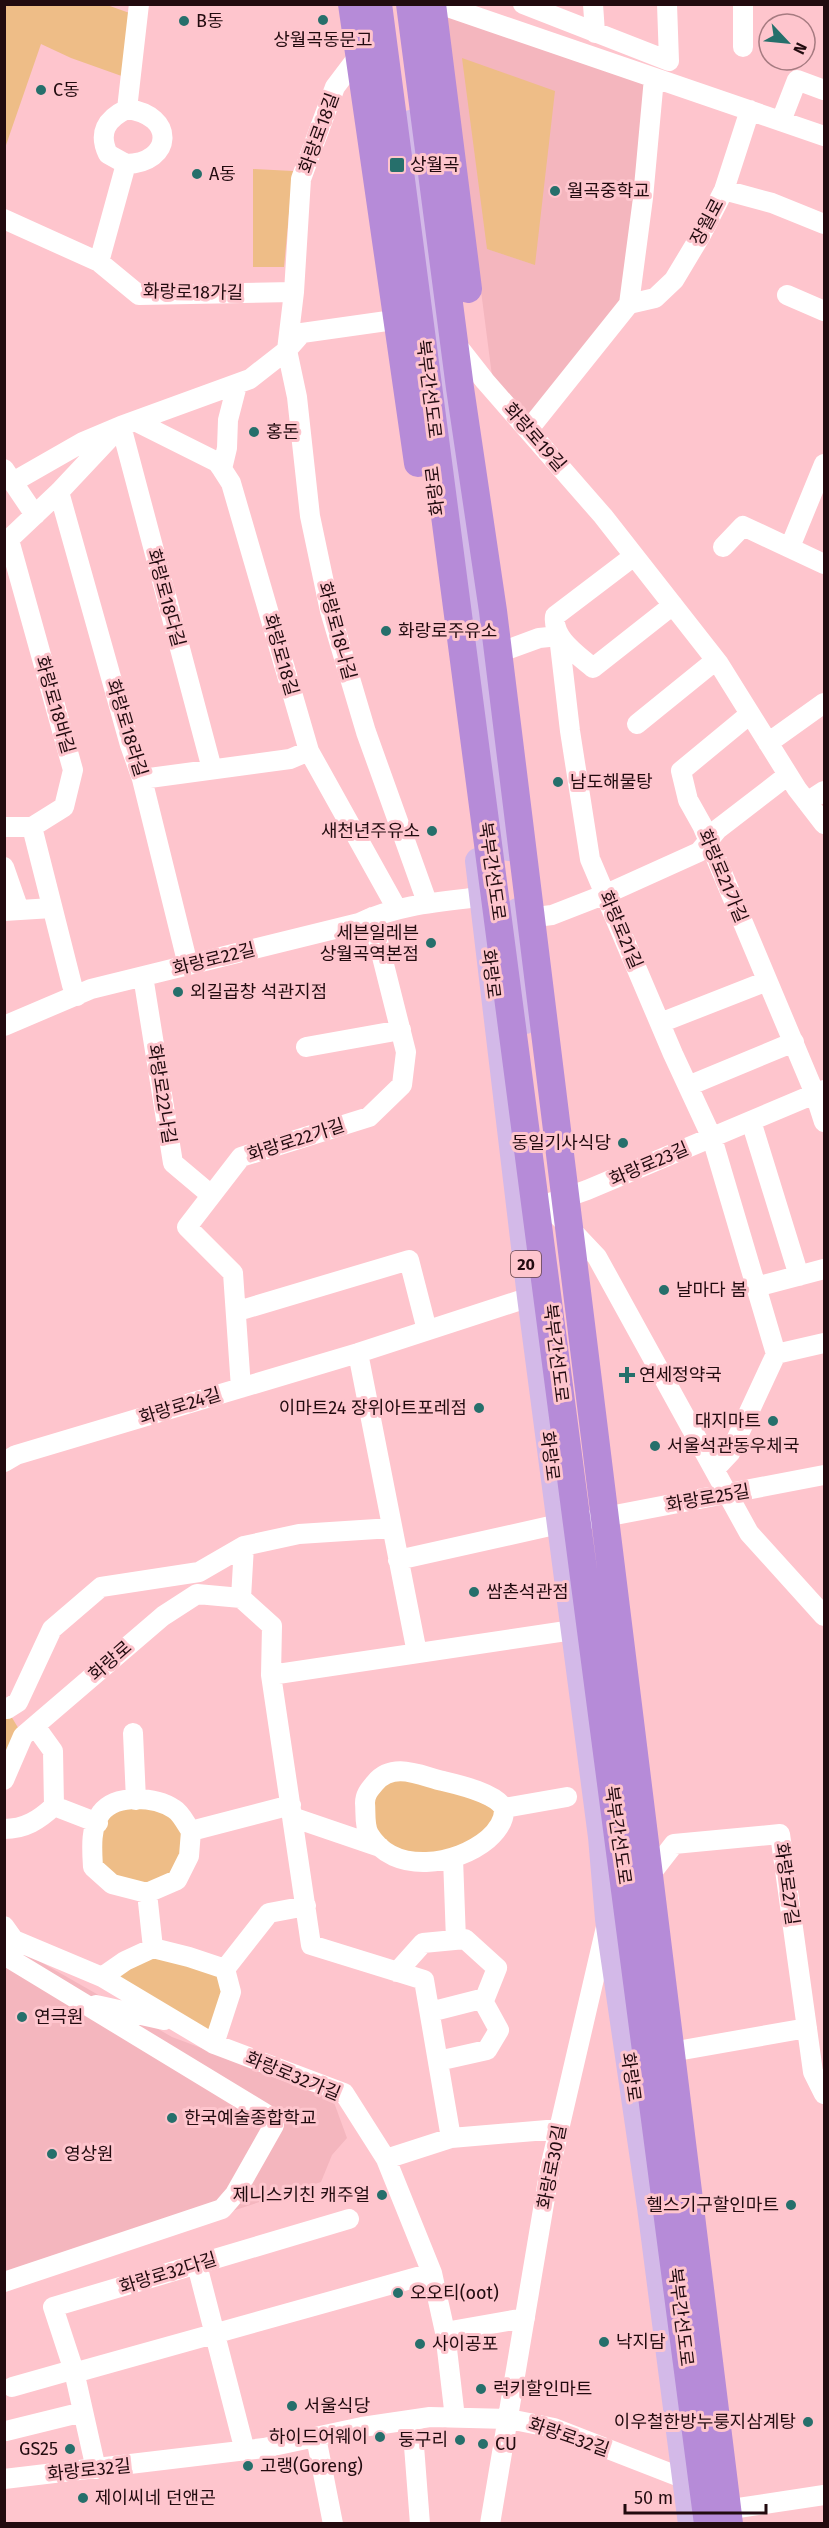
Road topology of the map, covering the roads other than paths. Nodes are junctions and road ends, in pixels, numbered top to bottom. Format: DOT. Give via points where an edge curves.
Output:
graph roads {
  1 [pos="139,4"];
  2 [pos="352,4"];
  3 [pos="362,4"];
  4 [pos="378,4"];
  5 [pos="399,4"];
  6 [pos="410,4"];
  7 [pos="432,4"];
  8 [pos="439,4"];
  9 [pos="523,4"];
  10 [pos="593,4"];
  11 [pos="667,4"];
  12 [pos="743,4"];
  13 [pos="594,33"];
  14 [pos="368,44"];
  15 [pos="743,47"];
  16 [pos="669,62"];
  17 [pos="654,78"];
  18 [pos="825,90"];
  19 [pos="695,92"];
  20 [pos="127,109"];
  21 [pos="750,110"];
  22 [pos="411,121"];
  23 [pos="781,121"];
  24 [pos="381,127"];
  25 [pos="825,136"];
  26 [pos="126,164"];
  27 [pos="724,190"];
  28 [pos="4,219"];
  29 [pos="825,224"];
  30 [pos="99,262"];
  31 [pos="294,292"];
  32 [pos="787,295"];
  33 [pos="628,304"];
  34 [pos="825,311"];
  35 [pos="425,317"];
  36 [pos="287,350"];
  37 [pos="237,385"];
  38 [pos="128,424"];
  39 [pos="529,429"];
  40 [pos="825,464"];
  41 [pos="222,469"];
  42 [pos="9,476"];
  43 [pos="59,492"];
  44 [pos="817,501"];
  45 [pos="35,515"];
  46 [pos="7,542"];
  47 [pos="723,547"];
  48 [pos="790,548"];
  49 [pos="449,550"];
  50 [pos="634,556"];
  51 [pos="825,564"];
  52 [pos="673,605"];
  53 [pos="493,611"];
  54 [pos="559,636"];
  55 [pos="483,658"];
  56 [pos="716,660"];
  57 [pos="824,705"];
  58 [pos="750,714"];
  59 [pos="637,724"];
  60 [pos="768,743"];
  61 [pos="309,751"];
  62 [pos="212,770"];
  63 [pos="788,775"];
  64 [pos="142,779"];
  65 [pos="825,791"];
  66 [pos="807,802"];
  67 [pos="825,824"];
  68 [pos="4,827"];
  69 [pos="32,827"];
  70 [pos="708,840"];
  71 [pos="4,867"];
  72 [pos="606,894"];
  73 [pos="480,897"];
  74 [pos="427,902"];
  75 [pos="52,908"];
  76 [pos="397,909"];
  77 [pos="12,910"];
  78 [pos="372,917"];
  79 [pos="520,919"];
  80 [pos="188,965"];
  81 [pos="490,967"];
  82 [pos="520,975"];
  83 [pos="143,976"];
  84 [pos="767,981"];
  85 [pos="77,996"];
  86 [pos="660,1023"];
  87 [pos="4,1026"];
  88 [pos="400,1030"];
  89 [pos="794,1042"];
  90 [pos="306,1047"];
  91 [pos="688,1086"];
  92 [pos="820,1092"];
  93 [pos="751,1122"];
  94 [pos="825,1122"];
  95 [pos="712,1138"];
  96 [pos="212,1195"];
  97 [pos="547,1204"];
  98 [pos="825,1269"];
  99 [pos="799,1276"];
  100 [pos="756,1287"];
  101 [pos="530,1297"];
  102 [pos="238,1311"];
  103 [pos="427,1330"];
  104 [pos="825,1343"];
  105 [pos="358,1353"];
  106 [pos="776,1354"];
  107 [pos="241,1388"];
  108 [pos="10,1459"];
  109 [pos="715,1469"];
  110 [pos="825,1475"];
  111 [pos="4,1479"];
  112 [pos="727,1494"];
  113 [pos="591,1520"];
  114 [pos="559,1524"];
  115 [pos="392,1528"];
  116 [pos="244,1546"];
  117 [pos="398,1560"];
  118 [pos="241,1598"];
  119 [pos="825,1616"];
  120 [pos="573,1630"];
  121 [pos="417,1653"];
  122 [pos="271,1675"];
  123 [pos="6,1707"];
  124 [pos="29,1731"];
  125 [pos="133,1733"];
  126 [pos="4,1780"];
  127 [pos="567,1797"];
  128 [pos="136,1800"];
  129 [pos="54,1806"];
  130 [pos="504,1808"];
  131 [pos="292,1811"];
  132 [pos="98,1823"];
  133 [pos="4,1829"];
  134 [pos="191,1831"];
  135 [pos="631,1833"];
  136 [pos="601,1837"];
  137 [pos="382,1848"];
  138 [pos="453,1858"];
  139 [pos="638,1890"];
  140 [pos="606,1891"];
  141 [pos="147,1893"];
  142 [pos="306,1906"];
  143 [pos="608,1919"];
  144 [pos="4,1926"];
  145 [pos="456,1940"];
  146 [pos="153,1948"];
  147 [pos="4,1955"];
  148 [pos="225,1969"];
  149 [pos="397,1972"];
  150 [pos="102,1977"];
  151 [pos="482,1999"];
  152 [pos="81,2001"];
  153 [pos="430,2012"];
  154 [pos="184,2025"];
  155 [pos="807,2028"];
  156 [pos="214,2044"];
  157 [pos="660,2054"];
  158 [pos="438,2061"];
  159 [pos="825,2094"];
  160 [pos="559,2129"];
  161 [pos="451,2138"];
  162 [pos="386,2158"];
  163 [pos="349,2220"];
  164 [pos="196,2265"];
  165 [pos="432,2273"];
  166 [pos="4,2282"];
  167 [pos="525,2318"];
  168 [pos="445,2331"];
  169 [pos="215,2333"];
  170 [pos="74,2371"];
  171 [pos="12,2387"];
  172 [pos="83,2412"];
  173 [pos="455,2418"];
  174 [pos="509,2419"];
  175 [pos="412,2420"];
  176 [pos="6,2431"];
  177 [pos="316,2437"];
  178 [pos="245,2451"];
  179 [pos="96,2469"];
  180 [pos="4,2479"];
  181 [pos="686,2479"];
  182 [pos="825,2495"];
  183 [pos="719,2520"];
  184 [pos="333,2523"];
  185 [pos="420,2523"];
  186 [pos="490,2523"];
  187 [pos="691,2523"];
  1 -- 20 [label="street"];
  2 -- 49 [label="highway" via="424,500"];
  3 -- 14 [label="main road, 화랑로 / 20"];
  4 -- 49 [label="highway, 북부간선도로"];
  5 -- 22 [label="main road, 화랑로 / 20"];
  6 -- 53 [label="highway, 북부간선도로"];
  7 -- 53 [label="highway" via="488,471"];
  8 -- 17 [label="street"];
  9 -- 13 [label="street"];
  10 -- 13 [label="street"];
  11 -- 16 [label="street"];
  12 -- 15 [label="street"];
  13 -- 16 [label="street"];
  14 -- 24 [label="main road, 화랑로 / 20"];
  14 -- 31 [label="street, 화랑로18길" via="335,87 301,178"];
  16 -- 19 [label="street"];
  17 -- 19 [label="street"];
  17 -- 33 [label="street"];
  18 -- 23 [label="street" via="797,80"];
  19 -- 21 [label="street"];
  20 -- 26 [label="street" via="115,114 103,135 108,154"];
  20 -- 26 [label="street" via="152,117 160,124 162,134 152,159"];
  21 -- 23 [label="street"];
  21 -- 27 [label="street, 장월로"];
  22 -- 24 [label="main road"];
  22 -- 35 [label="main road, 화랑로 / 20"];
  23 -- 25 [label="street"];
  24 -- 35 [label="main road, 화랑로 / 20"];
  26 -- 30 [label="street"];
  27 -- 29 [label="street"];
  27 -- 33 [label="street, 장월로" via="674,280 655,298"];
  28 -- 30 [label="street, 화랑로18가길"];
  30 -- 31 [label="street, 화랑로18가길" via="139,295"];
  31 -- 36 [label="street, 화랑로18길"];
  32 -- 34 [label="street"];
  33 -- 39 [label="street"];
  35 -- 36 [label="street" via="302,333"];
  35 -- 39 [label="street, 화랑로19길"];
  35 -- 55 [label="main road, 화랑로 / 20"];
  35 -- 73 [label="main road, 화랑로 / 20"];
  36 -- 37 [label="street" via="250,380"];
  36 -- 74 [label="street, 화랑로18나길" via="297,397 310,516 330,611 366,732"];
  37 -- 38 [label="street"];
  37 -- 41 [label="street"];
  38 -- 41 [label="street" via="217,462"];
  38 -- 42 [label="street"];
  38 -- 43 [label="street"];
  38 -- 62 [label="street, 화랑로18다길"];
  39 -- 50 [label="street, 화랑로19길"];
  40 -- 44 [label="street"];
  41 -- 61 [label="street, 화랑로18길" via="231,483"];
  42 -- 45 [label="street"];
  43 -- 45 [label="street"];
  43 -- 64 [label="street, 화랑로18라길"];
  44 -- 48 [label="street"];
  45 -- 46 [label="street"];
  46 -- 69 [label="street, 화랑로18바길" via="73,770 64,807"];
  47 -- 48 [label="street" via="743,526"];
  48 -- 51 [label="street"];
  49 -- 183 [label="highway, 북부간선도로"];
  50 -- 52 [label="street, 화랑로19길"];
  50 -- 54 [label="street" via="555,616 554,627"];
  52 -- 54 [label="street" via="592,668"];
  52 -- 56 [label="street, 화랑로19길"];
  53 -- 183 [label="highway, 북부간선도로"];
  54 -- 55 [label="street" via="539,638"];
  54 -- 72 [label="street, 화랑로21길" via="590,859"];
  55 -- 79 [label="main road, 화랑로 / 20"];
  56 -- 58 [label="street, 화랑로19길"];
  56 -- 59 [label="street"];
  57 -- 60 [label="street"];
  58 -- 60 [label="street, 화랑로19길"];
  58 -- 70 [label="street, 화랑로21가길" via="681,771 688,800"];
  60 -- 63 [label="street, 화랑로19길"];
  61 -- 62 [label="street" via="290,759"];
  61 -- 76 [label="street, 화랑로18길"];
  62 -- 64 [label="street"];
  63 -- 66 [label="street, 화랑로19길"];
  63 -- 70 [label="street"];
  64 -- 80 [label="street, 화랑로18라길"];
  65 -- 66 [label="street"];
  66 -- 67 [label="street, 화랑로19길"];
  68 -- 69 [label="street"];
  69 -- 75 [label="street"];
  70 -- 72 [label="street" via="699,852"];
  70 -- 84 [label="street, 화랑로21가길"];
  71 -- 77 [label="street"];
  72 -- 79 [label="street" via="552,915"];
  72 -- 86 [label="street, 화랑로21길"];
  73 -- 74 [label="street, 화랑로22길"];
  73 -- 81 [label="main road, 화랑로 / 20"];
  74 -- 76 [label="street, 화랑로22길"];
  75 -- 77 [label="street"];
  75 -- 85 [label="street"];
  76 -- 78 [label="street, 화랑로22길"];
  78 -- 80 [label="street, 화랑로22길"];
  78 -- 88 [label="street, 화랑로22가길"];
  79 -- 82 [label="main road, 화랑로 / 20"];
  80 -- 83 [label="street, 화랑로22길"];
  81 -- 82 [label="main road" via="505,965"];
  81 -- 101 [label="main road, 화랑로 / 20"];
  82 -- 97 [label="main road, 화랑로 / 20"];
  83 -- 85 [label="street, 화랑로22길" via="91,988"];
  83 -- 96 [label="street, 화랑로22나길" via="173,1163"];
  84 -- 86 [label="street"];
  84 -- 89 [label="street, 화랑로21가길"];
  85 -- 87 [label="street, 화랑로22길"];
  86 -- 91 [label="street, 화랑로21길"];
  88 -- 90 [label="street"];
  88 -- 96 [label="street, 화랑로22가길" via="406,1052 402,1085 369,1117 241,1157"];
  89 -- 91 [label="street"];
  89 -- 92 [label="street, 화랑로21가길"];
  91 -- 95 [label="street, 화랑로21길"];
  92 -- 93 [label="street, 화랑로23길"];
  92 -- 94 [label="street, 화랑로21가길"];
  93 -- 95 [label="street, 화랑로23길"];
  93 -- 99 [label="street"];
  95 -- 97 [label="street, 화랑로23길"];
  95 -- 100 [label="street, 화랑로21길"];
  96 -- 102 [label="street, 화랑로22가길" via="187,1227 233,1273"];
  97 -- 109 [label="street" via="597,1257"];
  97 -- 113 [label="main road, 화랑로 / 20"];
  98 -- 99 [label="street"];
  99 -- 100 [label="street"];
  100 -- 106 [label="street, 화랑로21길"];
  101 -- 103 [label="street, 화랑로24길"];
  101 -- 114 [label="main road, 화랑로 / 20"];
  102 -- 103 [label="street" via="409,1260"];
  102 -- 107 [label="street, 화랑로22가길"];
  103 -- 105 [label="street, 화랑로24길"];
  104 -- 106 [label="street"];
  105 -- 107 [label="street, 화랑로24길"];
  105 -- 115 [label="street"];
  106 -- 109 [label="street" via="730,1453"];
  107 -- 108 [label="street, 화랑로24길"];
  108 -- 111 [label="street"];
  109 -- 112 [label="street"];
  110 -- 112 [label="street, 화랑로25길"];
  112 -- 113 [label="street, 화랑로25길"];
  112 -- 119 [label="street" via="749,1533"];
  113 -- 135 [label="main road, 화랑로 / 20"];
  114 -- 117 [label="street"];
  114 -- 120 [label="main road, 화랑로 / 20"];
  115 -- 116 [label="street" via="299,1534"];
  115 -- 117 [label="street"];
  116 -- 118 [label="street"];
  116 -- 123 [label="street" via="199,1572 101,1587 52,1629 18,1702"];
  117 -- 121 [label="street"];
  118 -- 122 [label="street" via="272,1626"];
  118 -- 124 [label="street, 화랑로" via="196,1594 163,1616"];
  120 -- 121 [label="street"];
  120 -- 136 [label="main road, 화랑로 / 20"];
  121 -- 122 [label="street"];
  122 -- 131 [label="street"];
  123 -- 124 [label="street"];
  124 -- 126 [label="street"];
  124 -- 129 [label="street" via="53,1750"];
  125 -- 128 [label="street"];
  127 -- 130 [label="street"];
  128 -- 132 [label="street" via="118,1801 101,1813"];
  128 -- 134 [label="street" via="154,1799 176,1809"];
  129 -- 132 [label="street"];
  129 -- 133 [label="street" via="38,1821"];
  130 -- 137 [label="street" via="461,1784 424,1774 397,1771 380,1776 368,1790 365,1807 369,1834"];
  130 -- 138 [label="street" via="497,1832 476,1848"];
  131 -- 134 [label="street"];
  131 -- 137 [label="street"];
  131 -- 142 [label="street"];
  132 -- 141 [label="street" via="92,1837 93,1867 112,1884"];
  134 -- 141 [label="street" via="189,1856 177,1880"];
  135 -- 136 [label="main road" via="621,1852"];
  135 -- 139 [label="main road, 화랑로 / 20"];
  136 -- 140 [label="main road, 화랑로 / 20"];
  137 -- 138 [label="street" via="416,1861"];
  138 -- 145 [label="street"];
  139 -- 140 [label="main road" via="623,1874"];
  139 -- 155 [label="street, 화랑로27길" via="674,1844 780,1834"];
  139 -- 157 [label="main road, 화랑로 / 20"];
  140 -- 143 [label="main road, 화랑로 / 20"];
  141 -- 146 [label="street"];
  142 -- 148 [label="street" via="269,1912"];
  142 -- 149 [label="street" via="312,1945"];
  143 -- 160 [label="street, 화랑로30길"];
  143 -- 181 [label="main road, 화랑로 / 20"];
  144 -- 150 [label="street, 화랑로32가길" via="14,1940"];
  145 -- 149 [label="street" via="423,1943"];
  145 -- 151 [label="street" via="465,1940 497,1968"];
  146 -- 148 [label="street"];
  146 -- 150 [label="street"];
  147 -- 152 [label="street"];
  148 -- 156 [label="street" via="231,1992"];
  149 -- 153 [label="street" via="424,1980"];
  150 -- 154 [label="street, 화랑로32가길"];
  151 -- 153 [label="street"];
  151 -- 158 [label="street" via="499,2030 487,2050"];
  152 -- 154 [label="street"];
  152 -- 166 [label="street" via="266,2115 273,2120 274,2129 222,2209"];
  153 -- 158 [label="street"];
  154 -- 156 [label="street, 화랑로32가길"];
  155 -- 157 [label="street, 화랑로"];
  155 -- 159 [label="street, 화랑로27길" via="813,2072"];
  156 -- 162 [label="street, 화랑로32가길" via="344,2093"];
  157 -- 183 [label="main road, 화랑로 / 20"];
  158 -- 161 [label="street"];
  160 -- 161 [label="street"];
  160 -- 167 [label="street, 화랑로30길"];
  161 -- 162 [label="street"];
  162 -- 165 [label="street, 화랑로32가길"];
  163 -- 164 [label="street, 화랑로32다길"];
  164 -- 169 [label="street"];
  164 -- 170 [label="street, 화랑로32다길" via="53,2307"];
  165 -- 168 [label="street, 화랑로32가길"];
  165 -- 169 [label="street"];
  167 -- 168 [label="street"];
  167 -- 174 [label="street, 화랑로30길"];
  168 -- 173 [label="street, 화랑로32가길"];
  169 -- 170 [label="street"];
  169 -- 178 [label="street"];
  170 -- 171 [label="street"];
  170 -- 172 [label="street, 화랑로32다길"];
  172 -- 176 [label="street"];
  172 -- 179 [label="street, 화랑로32다길"];
  173 -- 174 [label="street, 화랑로32길"];
  173 -- 175 [label="street, 화랑로32길"];
  174 -- 181 [label="street, 화랑로32길" via="554,2428"];
  174 -- 186 [label="street, 화랑로30길"];
  175 -- 177 [label="street, 화랑로32길"];
  175 -- 185 [label="street"];
  177 -- 178 [label="street, 화랑로32길"];
  177 -- 184 [label="street"];
  178 -- 179 [label="street, 화랑로32길"];
  179 -- 180 [label="street, 화랑로32길"];
  181 -- 187 [label="main road, 화랑로 / 20"];
  182 -- 183 [label="street"];
}
